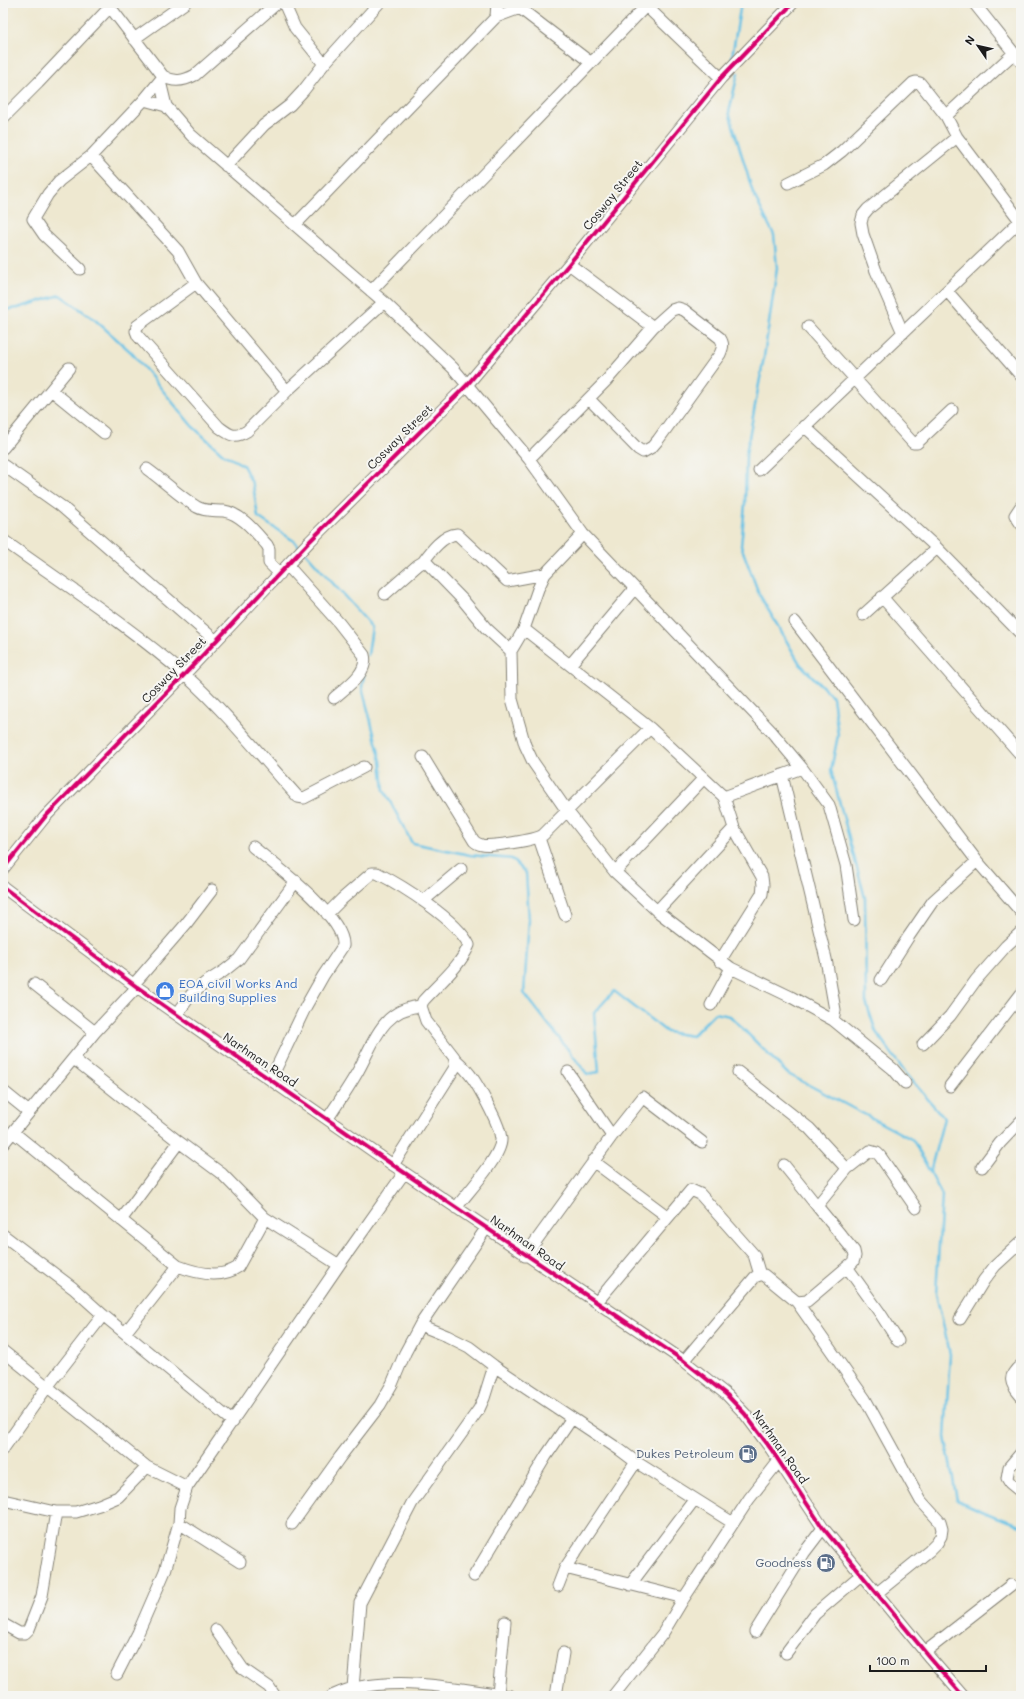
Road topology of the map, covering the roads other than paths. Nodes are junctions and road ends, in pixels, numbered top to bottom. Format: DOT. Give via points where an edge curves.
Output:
graph roads {
  1 [pos="185,3"];
  2 [pos="277,3"];
  3 [pos="284,3"];
  4 [pos="379,3"];
  5 [pos="497,3"];
  6 [pos="793,3"];
  7 [pos="974,3"];
  8 [pos="644,4"];
  9 [pos="108,5"];
  10 [pos="516,6"];
  11 [pos="496,17"];
  12 [pos="134,39"];
  13 [pos="1018,57"];
  14 [pos="590,62"];
  15 [pos="324,64"];
  16 [pos="721,78"];
  17 [pos="161,79"];
  18 [pos="144,100"];
  19 [pos="166,106"];
  20 [pos="946,116"];
  21 [pos="3,118"];
  22 [pos="957,137"];
  23 [pos="91,156"];
  24 [pos="226,166"];
  25 [pos="788,183"];
  26 [pos="1020,221"];
  27 [pos="295,225"];
  28 [pos="569,264"];
  29 [pos="80,269"];
  30 [pos="196,283"];
  31 [pos="371,291"];
  32 [pos="947,291"];
  33 [pos="384,302"];
  34 [pos="653,326"];
  35 [pos="808,327"];
  36 [pos="904,333"];
  37 [pos="69,368"];
  38 [pos="1021,376"];
  39 [pos="854,380"];
  40 [pos="467,385"];
  41 [pos="51,390"];
  42 [pos="286,391"];
  43 [pos="589,399"];
  44 [pos="952,410"];
  45 [pos="804,426"];
  46 [pos="104,433"];
  47 [pos="3,448"];
  48 [pos="529,459"];
  49 [pos="3,465"];
  50 [pos="147,469"];
  51 [pos="759,470"];
  52 [pos="1021,506"];
  53 [pos="1021,524"];
  54 [pos="583,534"];
  55 [pos="3,540"];
  56 [pos="936,548"];
  57 [pos="423,562"];
  58 [pos="286,568"];
  59 [pos="545,574"];
  60 [pos="634,589"];
  61 [pos="385,594"];
  62 [pos="882,597"];
  63 [pos="863,615"];
  64 [pos="795,622"];
  65 [pos="524,629"];
  66 [pos="1021,634"];
  67 [pos="216,641"];
  68 [pos="511,651"];
  69 [pos="570,665"];
  70 [pos="184,675"];
  71 [pos="334,698"];
  72 [pos="650,728"];
  73 [pos="1021,755"];
  74 [pos="423,758"];
  75 [pos="364,767"];
  76 [pos="802,768"];
  77 [pos="782,775"];
  78 [pos="703,779"];
  79 [pos="724,797"];
  80 [pos="567,811"];
  81 [pos="734,828"];
  82 [pos="539,838"];
  83 [pos="253,847"];
  84 [pos="977,861"];
  85 [pos="3,869"];
  86 [pos="461,869"];
  87 [pos="615,872"];
  88 [pos="296,881"];
  89 [pos="3,887"];
  90 [pos="212,890"];
  91 [pos="423,902"];
  92 [pos="656,911"];
  93 [pos="1021,912"];
  94 [pos="328,914"];
  95 [pos="564,916"];
  96 [pos="854,920"];
  97 [pos="1021,932"];
  98 [pos="720,961"];
  99 [pos="731,968"];
  100 [pos="881,980"];
  101 [pos="34,984"];
  102 [pos="136,986"];
  103 [pos="1021,994"];
  104 [pos="711,1005"];
  105 [pos="421,1006"];
  106 [pos="177,1014"];
  107 [pos="833,1020"];
  108 [pos="95,1032"];
  109 [pos="923,1044"];
  110 [pos="74,1059"];
  111 [pos="456,1060"];
  112 [pos="568,1072"];
  113 [pos="738,1072"];
  114 [pos="272,1079"];
  115 [pos="904,1082"];
  116 [pos="950,1086"];
  117 [pos="3,1091"];
  118 [pos="29,1112"];
  119 [pos="328,1118"];
  120 [pos="1021,1121"];
  121 [pos="14,1132"];
  122 [pos="612,1136"];
  123 [pos="179,1142"];
  124 [pos="702,1142"];
  125 [pos="3,1144"];
  126 [pos="593,1161"];
  127 [pos="393,1165"];
  128 [pos="784,1165"];
  129 [pos="982,1167"];
  130 [pos="847,1169"];
  131 [pos="404,1173"];
  132 [pos="817,1206"];
  133 [pos="456,1208"];
  134 [pos="916,1208"];
  135 [pos="668,1217"];
  136 [pos="265,1218"];
  137 [pos="121,1220"];
  138 [pos="487,1228"];
  139 [pos="3,1235"];
  140 [pos="1021,1242"];
  141 [pos="526,1256"];
  142 [pos="338,1265"];
  143 [pos="178,1266"];
  144 [pos="847,1267"];
  145 [pos="760,1275"];
  146 [pos="597,1302"];
  147 [pos="797,1302"];
  148 [pos="104,1315"];
  149 [pos="960,1319"];
  150 [pos="420,1325"];
  151 [pos="125,1333"];
  152 [pos="898,1341"];
  153 [pos="3,1351"];
  154 [pos="684,1361"];
  155 [pos="1021,1365"];
  156 [pos="494,1366"];
  157 [pos="47,1387"];
  158 [pos="1021,1396"];
  159 [pos="572,1418"];
  160 [pos="233,1422"];
  161 [pos="3,1449"];
  162 [pos="1021,1453"];
  163 [pos="779,1461"];
  164 [pos="636,1462"];
  165 [pos="147,1467"];
  166 [pos="187,1487"];
  167 [pos="1021,1492"];
  168 [pos="3,1500"];
  169 [pos="694,1500"];
  170 [pos="56,1512"];
  171 [pos="733,1522"];
  172 [pos="179,1523"];
  173 [pos="292,1524"];
  174 [pos="823,1528"];
  175 [pos="240,1562"];
  176 [pos="565,1568"];
  177 [pos="862,1574"];
  178 [pos="474,1576"];
  179 [pos="630,1585"];
  180 [pos="1011,1585"];
  181 [pos="558,1586"];
  182 [pos="877,1593"];
  183 [pos="684,1598"];
  184 [pos="505,1622"];
  185 [pos="3,1624"];
  186 [pos="216,1630"];
  187 [pos="755,1632"];
  188 [pos="925,1652"];
  189 [pos="563,1653"];
  190 [pos="786,1653"];
  191 [pos="117,1674"];
  192 [pos="353,1688"];
  193 [pos="504,1695"];
  194 [pos="275,1696"];
  195 [pos="332,1696"];
  196 [pos="556,1696"];
  197 [pos="613,1696"];
  198 [pos="964,1696"];
  1 -- 12 [label="street"];
  2 -- 17 [label="street" via="195,75 187,80"];
  3 -- 15 [label="street" via="294,28"];
  4 -- 15 [label="street"];
  5 -- 11 [label="street"];
  6 -- 16 [label="street, Cosway Street"];
  7 -- 13 [label="street"];
  8 -- 14 [label="street"];
  8 -- 16 [label="street"];
  9 -- 12 [label="street"];
  9 -- 21 [label="street"];
  10 -- 11 [label="street"];
  10 -- 14 [label="street"];
  11 -- 27 [label="street"];
  12 -- 17 [label="street"];
  13 -- 20 [label="street"];
  14 -- 31 [label="street"];
  15 -- 24 [label="street" via="290,105 264,125"];
  16 -- 28 [label="street, Cosway Street"];
  17 -- 18 [label="street"];
  17 -- 19 [label="street"];
  18 -- 19 [label="street"];
  18 -- 23 [label="street"];
  19 -- 24 [label="street" via="192,135"];
  20 -- 22 [label="street"];
  20 -- 25 [label="street" via="920,83 913,83 842,151 824,165"];
  22 -- 26 [label="street"];
  22 -- 36 [label="street" via="863,215 861,223 876,271"];
  23 -- 29 [label="street" via="59,181 33,219 44,235"];
  23 -- 30 [label="street" via="178,251"];
  24 -- 27 [label="street"];
  26 -- 32 [label="street"];
  27 -- 31 [label="street"];
  28 -- 34 [label="street"];
  28 -- 40 [label="street, Cosway Street"];
  30 -- 42 [label="street"];
  30 -- 42 [label="street" via="137,326 138,336 219,427 231,435 239,436 247,431"];
  31 -- 33 [label="street"];
  32 -- 36 [label="street"];
  32 -- 38 [label="street"];
  33 -- 40 [label="street" via="453,368"];
  33 -- 42 [label="street"];
  34 -- 43 [label="street"];
  34 -- 43 [label="street" via="678,308 720,338 723,348 652,447 643,452 638,449"];
  35 -- 39 [label="street"];
  36 -- 39 [label="street"];
  37 -- 41 [label="street"];
  39 -- 44 [label="street" via="915,444"];
  39 -- 45 [label="street"];
  40 -- 48 [label="street"];
  40 -- 58 [label="street, Cosway Street"];
  41 -- 46 [label="street"];
  41 -- 47 [label="street"];
  43 -- 48 [label="street"];
  45 -- 51 [label="street"];
  45 -- 56 [label="street"];
  48 -- 54 [label="street"];
  49 -- 67 [label="street" via="61,506"];
  50 -- 58 [label="street" via="197,507 210,512 224,511 234,515 268,545 269,563"];
  52 -- 53 [label="street" via="1014,515"];
  54 -- 59 [label="street"];
  54 -- 60 [label="street"];
  55 -- 70 [label="street" via="136,635"];
  56 -- 62 [label="street"];
  56 -- 66 [label="street"];
  57 -- 59 [label="street" via="446,538 451,534 457,534 507,581"];
  57 -- 61 [label="street"];
  57 -- 68 [label="street" via="427,563 486,628"];
  58 -- 67 [label="street, Cosway Street"];
  58 -- 71 [label="street" via="339,623 364,655 362,672"];
  59 -- 65 [label="street"];
  60 -- 69 [label="street"];
  60 -- 76 [label="street" via="771,731"];
  62 -- 63 [label="street"];
  62 -- 73 [label="street"];
  64 -- 84 [label="street"];
  65 -- 68 [label="street"];
  65 -- 69 [label="street"];
  67 -- 70 [label="street, Cosway Street"];
  68 -- 80 [label="street" via="512,697 525,745 533,762"];
  69 -- 72 [label="street"];
  70 -- 75 [label="street" via="207,696 298,797 304,798"];
  70 -- 85 [label="street, Cosway Street" via="50,812"];
  72 -- 78 [label="street"];
  72 -- 80 [label="street"];
  74 -- 82 [label="street" via="477,843 485,845"];
  76 -- 77 [label="street"];
  76 -- 96 [label="street" via="829,805 846,865"];
  77 -- 79 [label="street"];
  77 -- 107 [label="street" via="826,960 835,1010"];
  78 -- 79 [label="street"];
  78 -- 87 [label="street"];
  79 -- 81 [label="street"];
  80 -- 82 [label="street"];
  80 -- 87 [label="street"];
  81 -- 92 [label="street"];
  81 -- 98 [label="street" via="762,877 763,885 762,894"];
  82 -- 95 [label="street"];
  83 -- 88 [label="street"];
  84 -- 93 [label="street"];
  84 -- 100 [label="street" via="933,901"];
  86 -- 91 [label="street"];
  87 -- 92 [label="street"];
  88 -- 94 [label="street"];
  88 -- 106 [label="street" via="239,959 205,982"];
  89 -- 102 [label="street, Narhman Road"];
  90 -- 102 [label="street"];
  91 -- 94 [label="street" via="382,876 372,873"];
  91 -- 105 [label="street" via="449,921 466,938 469,945"];
  92 -- 98 [label="street"];
  94 -- 114 [label="street" via="340,932 343,946 306,1006"];
  97 -- 109 [label="street" via="976,980 950,1016"];
  98 -- 99 [label="street"];
  99 -- 104 [label="street"];
  99 -- 107 [label="street"];
  101 -- 108 [label="street"];
  102 -- 106 [label="street, Narhman Road"];
  102 -- 108 [label="street"];
  103 -- 116 [label="street"];
  105 -- 111 [label="street" via="426,1021"];
  105 -- 119 [label="street" via="405,1009 379,1029 357,1073"];
  106 -- 114 [label="street, Narhman Road"];
  107 -- 115 [label="street"];
  108 -- 110 [label="street"];
  110 -- 118 [label="street"];
  110 -- 123 [label="street"];
  111 -- 127 [label="street" via="454,1069 441,1092"];
  111 -- 133 [label="street" via="476,1081 496,1120 501,1141 496,1156"];
  112 -- 122 [label="street"];
  113 -- 130 [label="street" via="809,1128"];
  114 -- 119 [label="street, Narhman Road"];
  117 -- 118 [label="street"];
  118 -- 121 [label="street"];
  119 -- 127 [label="street, Narhman Road"];
  120 -- 129 [label="street"];
  121 -- 125 [label="street"];
  121 -- 137 [label="street"];
  122 -- 124 [label="street" via="643,1097"];
  122 -- 126 [label="street"];
  123 -- 136 [label="street" via="222,1174"];
  123 -- 137 [label="street"];
  126 -- 135 [label="street"];
  126 -- 141 [label="street"];
  127 -- 131 [label="street, Narhman Road"];
  128 -- 132 [label="street"];
  130 -- 132 [label="street"];
  130 -- 134 [label="street" via="870,1151 877,1152"];
  131 -- 133 [label="street, Narhman Road"];
  131 -- 142 [label="street"];
  132 -- 144 [label="street" via="854,1251 853,1262"];
  133 -- 138 [label="street, Narhman Road"];
  135 -- 145 [label="street" via="691,1190 700,1194 754,1256"];
  135 -- 146 [label="street"];
  136 -- 142 [label="street"];
  136 -- 143 [label="street" via="238,1267 231,1272 223,1274 190,1271"];
  137 -- 143 [label="street"];
  138 -- 141 [label="street, Narhman Road"];
  138 -- 150 [label="street"];
  139 -- 148 [label="street"];
  140 -- 149 [label="street" via="995,1266"];
  141 -- 146 [label="street, Narhman Road"];
  142 -- 160 [label="street"];
  143 -- 151 [label="street"];
  144 -- 147 [label="street" via="807,1301"];
  144 -- 152 [label="street"];
  145 -- 147 [label="street" via="764,1275"];
  145 -- 154 [label="street" via="755,1277"];
  146 -- 154 [label="street, Narhman Road"];
  147 -- 182 [label="street" via="865,1400 921,1501 940,1522 942,1529 941,1536 929,1552"];
  148 -- 151 [label="street"];
  148 -- 157 [label="street"];
  150 -- 156 [label="street" via="469,1347"];
  150 -- 173 [label="street" via="380,1405"];
  151 -- 160 [label="street"];
  153 -- 157 [label="street"];
  154 -- 163 [label="street, Narhman Road" via="727,1394"];
  155 -- 158 [label="street" via="1011,1380"];
  156 -- 159 [label="street"];
  156 -- 192 [label="street" via="479,1409 412,1503 360,1604"];
  157 -- 161 [label="street"];
  157 -- 165 [label="street"];
  159 -- 164 [label="street"];
  159 -- 178 [label="street" via="546,1456"];
  160 -- 166 [label="street"];
  162 -- 167 [label="street" via="1009,1467 1007,1478"];
  163 -- 171 [label="street"];
  163 -- 174 [label="street, Narhman Road"];
  164 -- 169 [label="street"];
  164 -- 176 [label="street"];
  165 -- 166 [label="street"];
  165 -- 170 [label="street" via="118,1497 99,1506 76,1512"];
  166 -- 172 [label="street" via="180,1508"];
  168 -- 170 [label="street"];
  169 -- 171 [label="street"];
  169 -- 179 [label="street"];
  170 -- 185 [label="street" via="42,1596 29,1629 25,1633 19,1633"];
  171 -- 183 [label="street"];
  172 -- 175 [label="street"];
  172 -- 191 [label="street" via="166,1571"];
  174 -- 177 [label="street, Narhman Road"];
  174 -- 187 [label="street"];
  176 -- 179 [label="street"];
  176 -- 181 [label="street"];
  177 -- 182 [label="street, Narhman Road"];
  177 -- 190 [label="street" via="815,1614"];
  179 -- 183 [label="street"];
  180 -- 188 [label="street"];
  182 -- 188 [label="street, Narhman Road"];
  183 -- 197 [label="street" via="663,1633"];
  184 -- 193 [label="street"];
  186 -- 194 [label="street" via="243,1669 269,1687"];
  188 -- 198 [label="street, Narhman Road"];
  189 -- 196 [label="street"];
  192 -- 193 [label="street" via="392,1684 454,1687"];
  192 -- 195 [label="street"];
}
